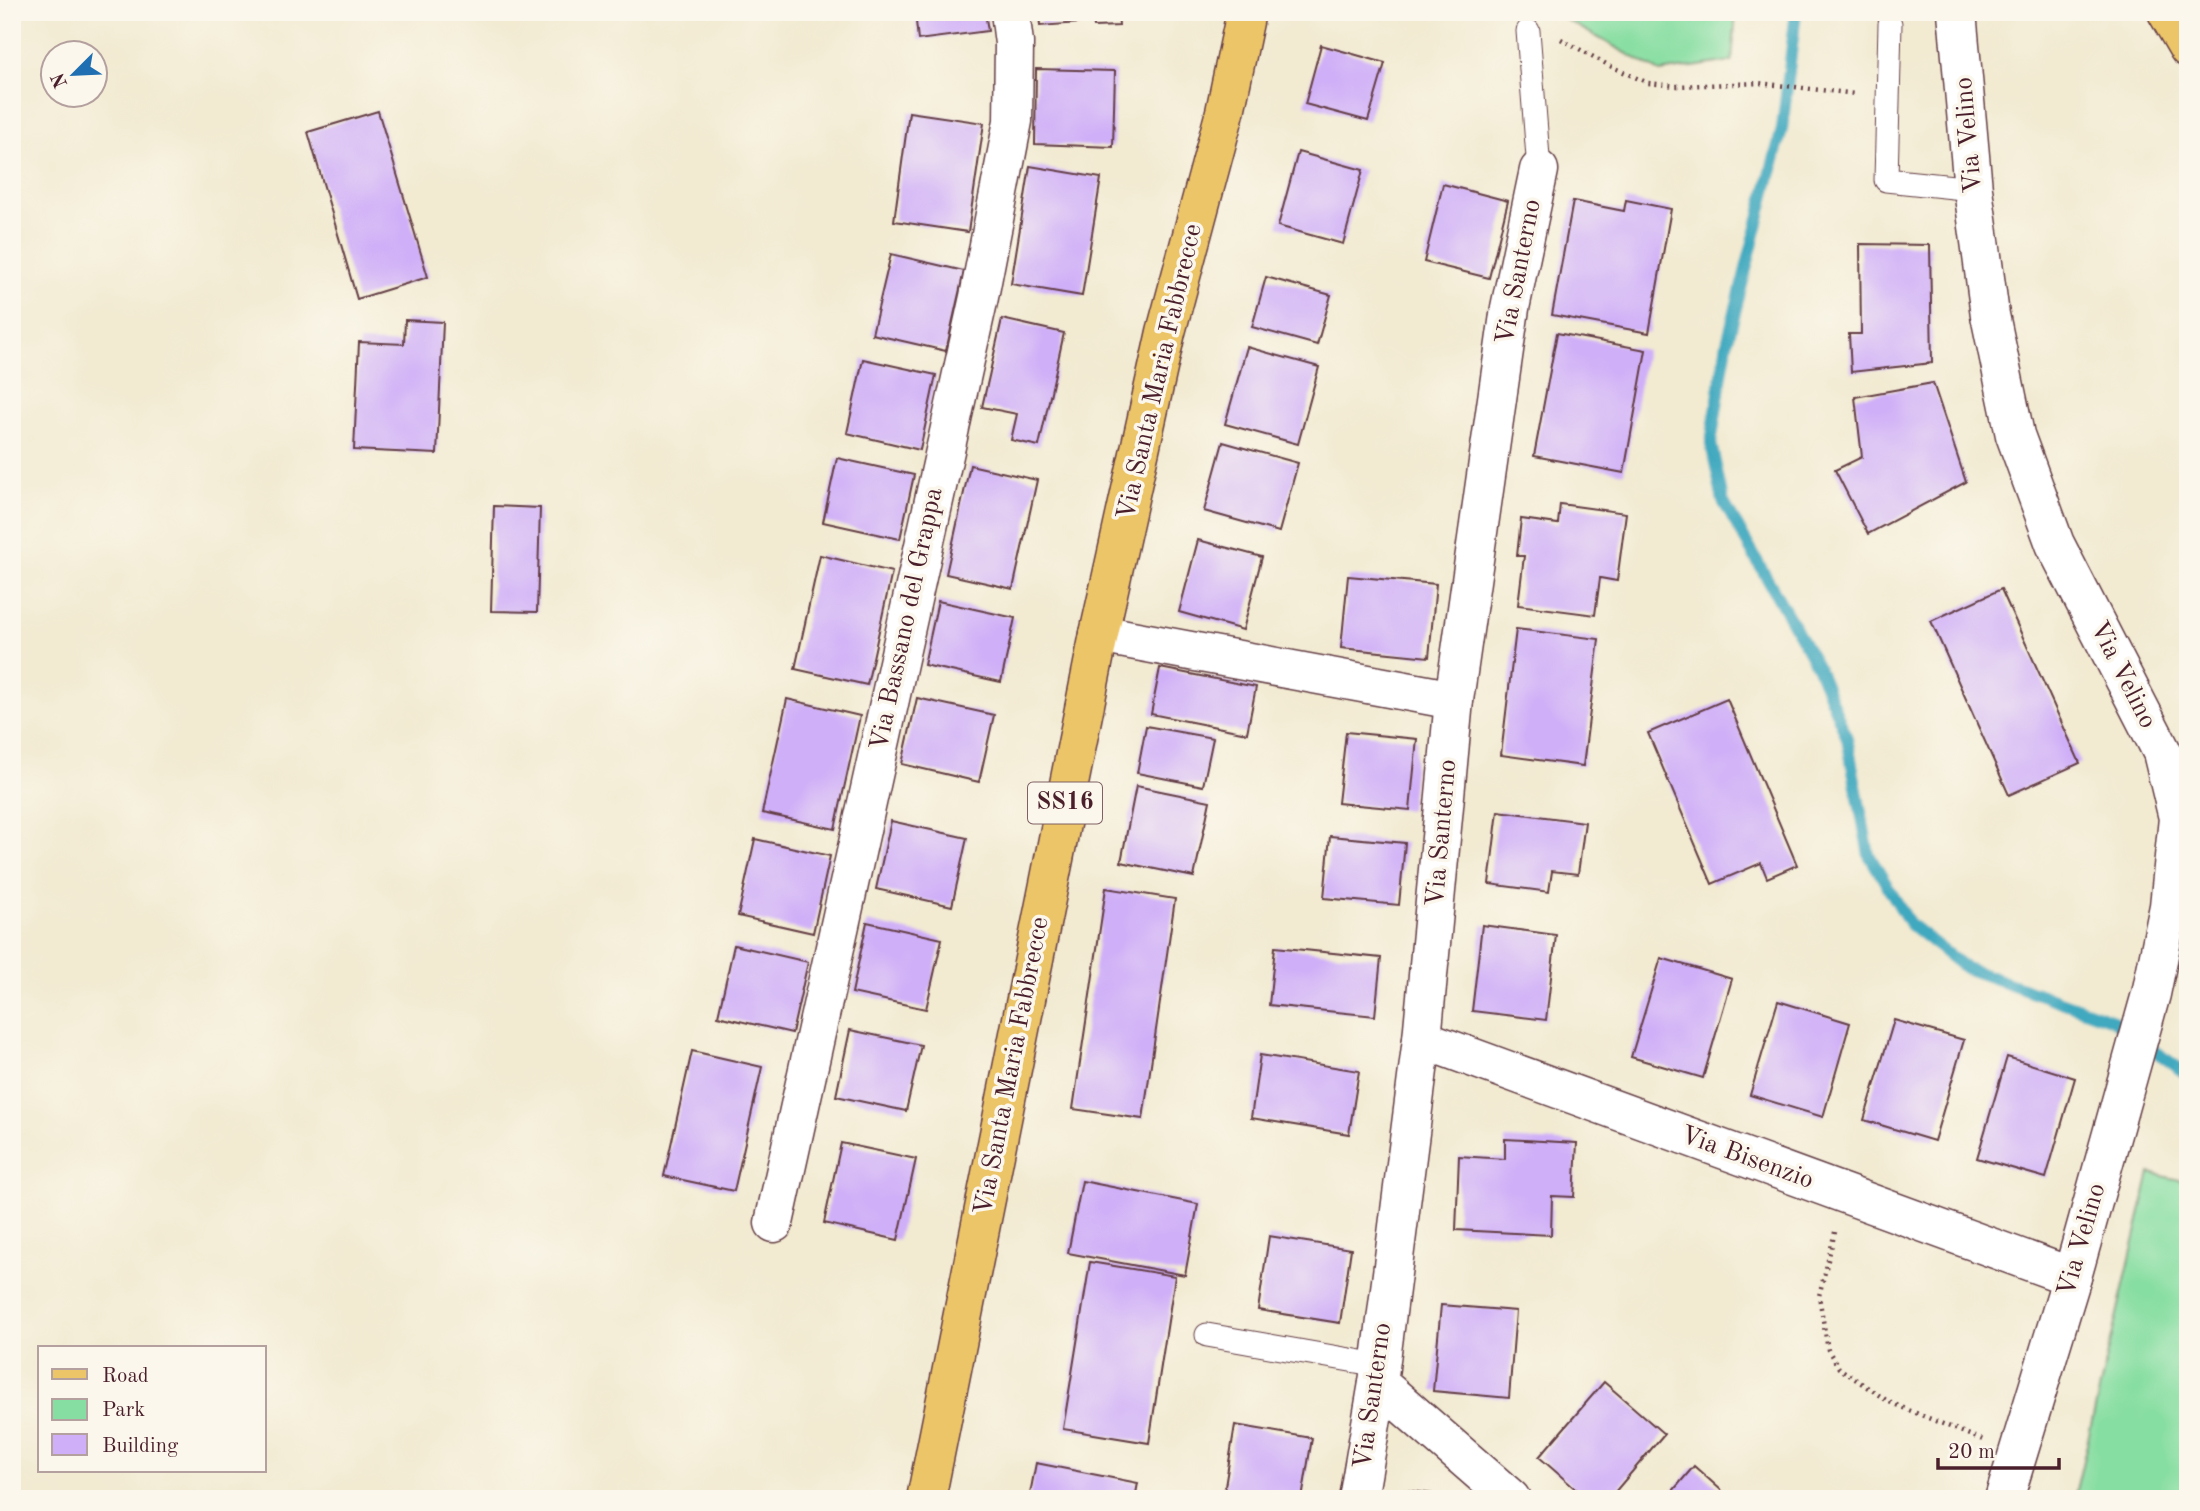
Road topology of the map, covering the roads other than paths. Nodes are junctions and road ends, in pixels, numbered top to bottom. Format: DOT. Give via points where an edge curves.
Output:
graph roads {
  1 [pos="1010,12"];
  2 [pos="1246,12"];
  3 [pos="1267,12"];
  4 [pos="1957,12"];
  5 [pos="2167,12"];
  6 [pos="1890,24"];
  7 [pos="1528,31"];
  8 [pos="2188,48"];
  9 [pos="1225,112"];
  10 [pos="1539,170"];
  11 [pos="1973,189"];
  12 [pos="1099,634"];
  13 [pos="1454,701"];
  14 [pos="1422,1039"];
  15 [pos="774,1223"];
  16 [pos="2072,1277"];
  17 [pos="1207,1335"];
  18 [pos="1378,1374"];
  19 [pos="926,1499"];
  20 [pos="1358,1499"];
  21 [pos="1511,1499"];
  22 [pos="2004,1499"];
  1 -- 15 [label="street, Via Bassano del Grappa" via="1013,121 979,297"];
  2 -- 9 [label="main road, Via Santa Maria Fabbrecce / SS16"];
  3 -- 9 [label="main road, Via Santa Maria Fabbrecce"];
  4 -- 11 [label="street, Via Velino"];
  5 -- 8 [label="main road"];
  6 -- 11 [label="lane" via="1886,180"];
  7 -- 10 [label="lane"];
  9 -- 12 [label="main road, Via Santa Maria Fabbrecce / SS16" via="1166,332"];
  10 -- 13 [label="street, Via Santerno" via="1510,308"];
  11 -- 16 [label="street, Via Velino" via="1990,315 2015,435 2055,544 2162,752 2178,818 2169,906 2151,994"];
  12 -- 13 [label="street"];
  12 -- 19 [label="main road, Via Santa Maria Fabbrecce / SS16"];
  13 -- 14 [label="street, Via Santerno"];
  14 -- 16 [label="street, Via Bisenzio"];
  14 -- 18 [label="street, Via Santerno"];
  16 -- 22 [label="street, Via Velino"];
  17 -- 18 [label="lane"];
  18 -- 20 [label="street, Via Santerno"];
  18 -- 21 [label="street"];
}
